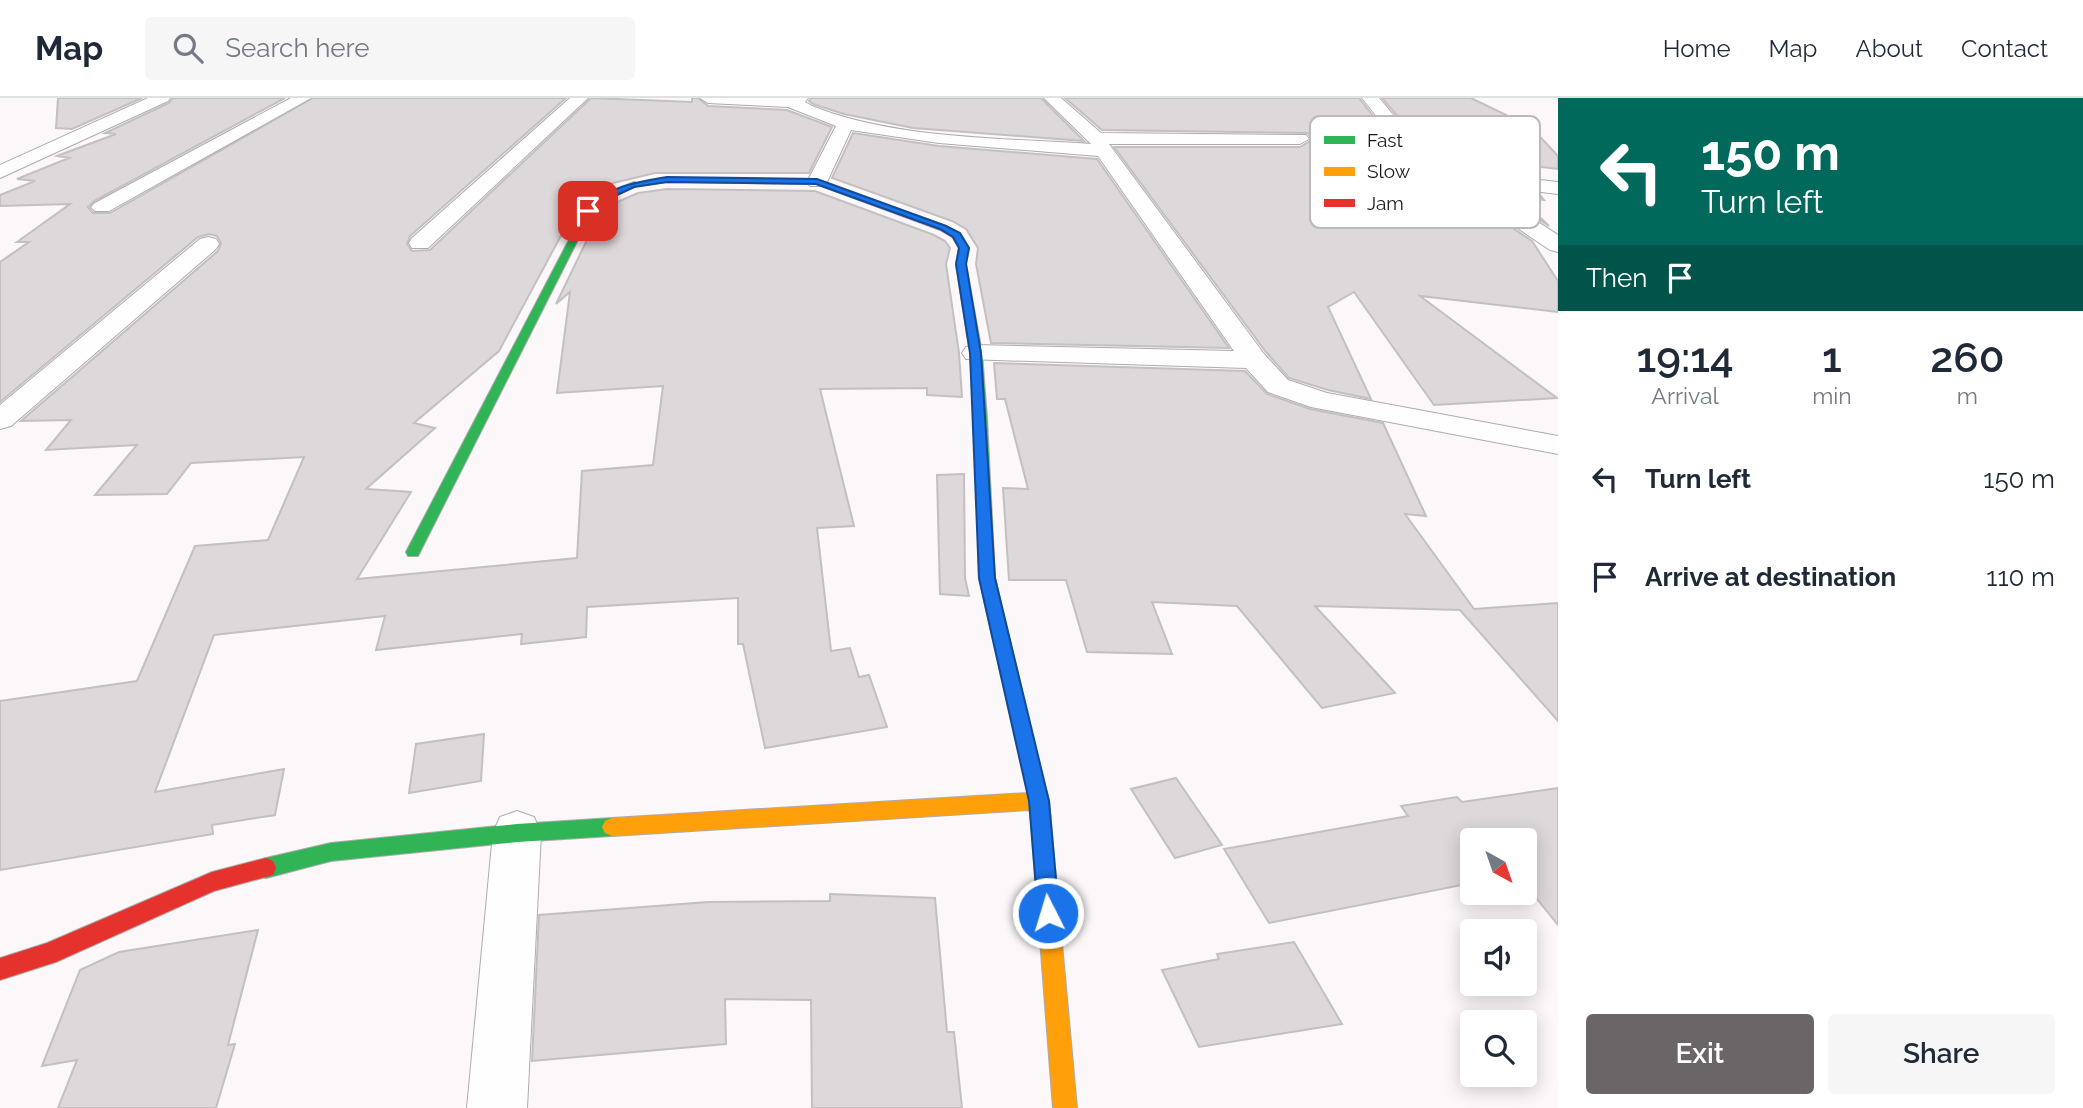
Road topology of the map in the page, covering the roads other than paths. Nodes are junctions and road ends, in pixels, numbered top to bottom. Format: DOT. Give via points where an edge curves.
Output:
graph roads {
  1 [pos="162,98"];
  2 [pos="303,98"];
  3 [pos="580,98"];
  4 [pos="708,98"];
  5 [pos="1052,98"];
  6 [pos="1370,98"];
  7 [pos="796,100"];
  8 [pos="1385,116"];
  9 [pos="845,125"];
  10 [pos="1300,139"];
  11 [pos="1101,145"];
  12 [pos="0,172"];
  13 [pos="817,181"];
  14 [pos="1540,185"];
  15 [pos="1558,187"];
  16 [pos="102,207"];
  17 [pos="1532,228"];
  18 [pos="420,243"];
  19 [pos="208,244"];
  20 [pos="1558,245"];
  21 [pos="975,353"];
  22 [pos="1254,360"];
  23 [pos="0,420"];
  24 [pos="1553,452"];
  25 [pos="412,552"];
  26 [pos="1039,801"];
  27 [pos="517,833"];
  28 [pos="0,969"];
  29 [pos="497,1108"];
  30 [pos="1065,1108"];
  1 -- 12 [label="street"];
  2 -- 16 [label="street"];
  3 -- 18 [label="street"];
  4 -- 7 [label="street"];
  5 -- 11 [label="street"];
  6 -- 8 [label="street"];
  7 -- 9 [label="street" via="807,111"];
  9 -- 11 [label="street" via="956,140"];
  9 -- 13 [label="street"];
  10 -- 11 [label="street"];
  11 -- 22 [label="street"];
  13 -- 21 [label="street" via="956,235 964,248 961,264"];
  13 -- 25 [label="street" via="667,180 632,185 599,200 588,211"];
  14 -- 15 [label="street"];
  17 -- 20 [label="street"];
  19 -- 23 [label="street"];
  21 -- 22 [label="street"];
  21 -- 26 [label="street" via="987,578"];
  22 -- 24 [label="street" via="1278,386 1321,401"];
  26 -- 27 [label="street"];
  26 -- 30 [label="street"];
  27 -- 28 [label="street" via="331,852 212,882 48,954"];
  27 -- 29 [label="street"];
}
